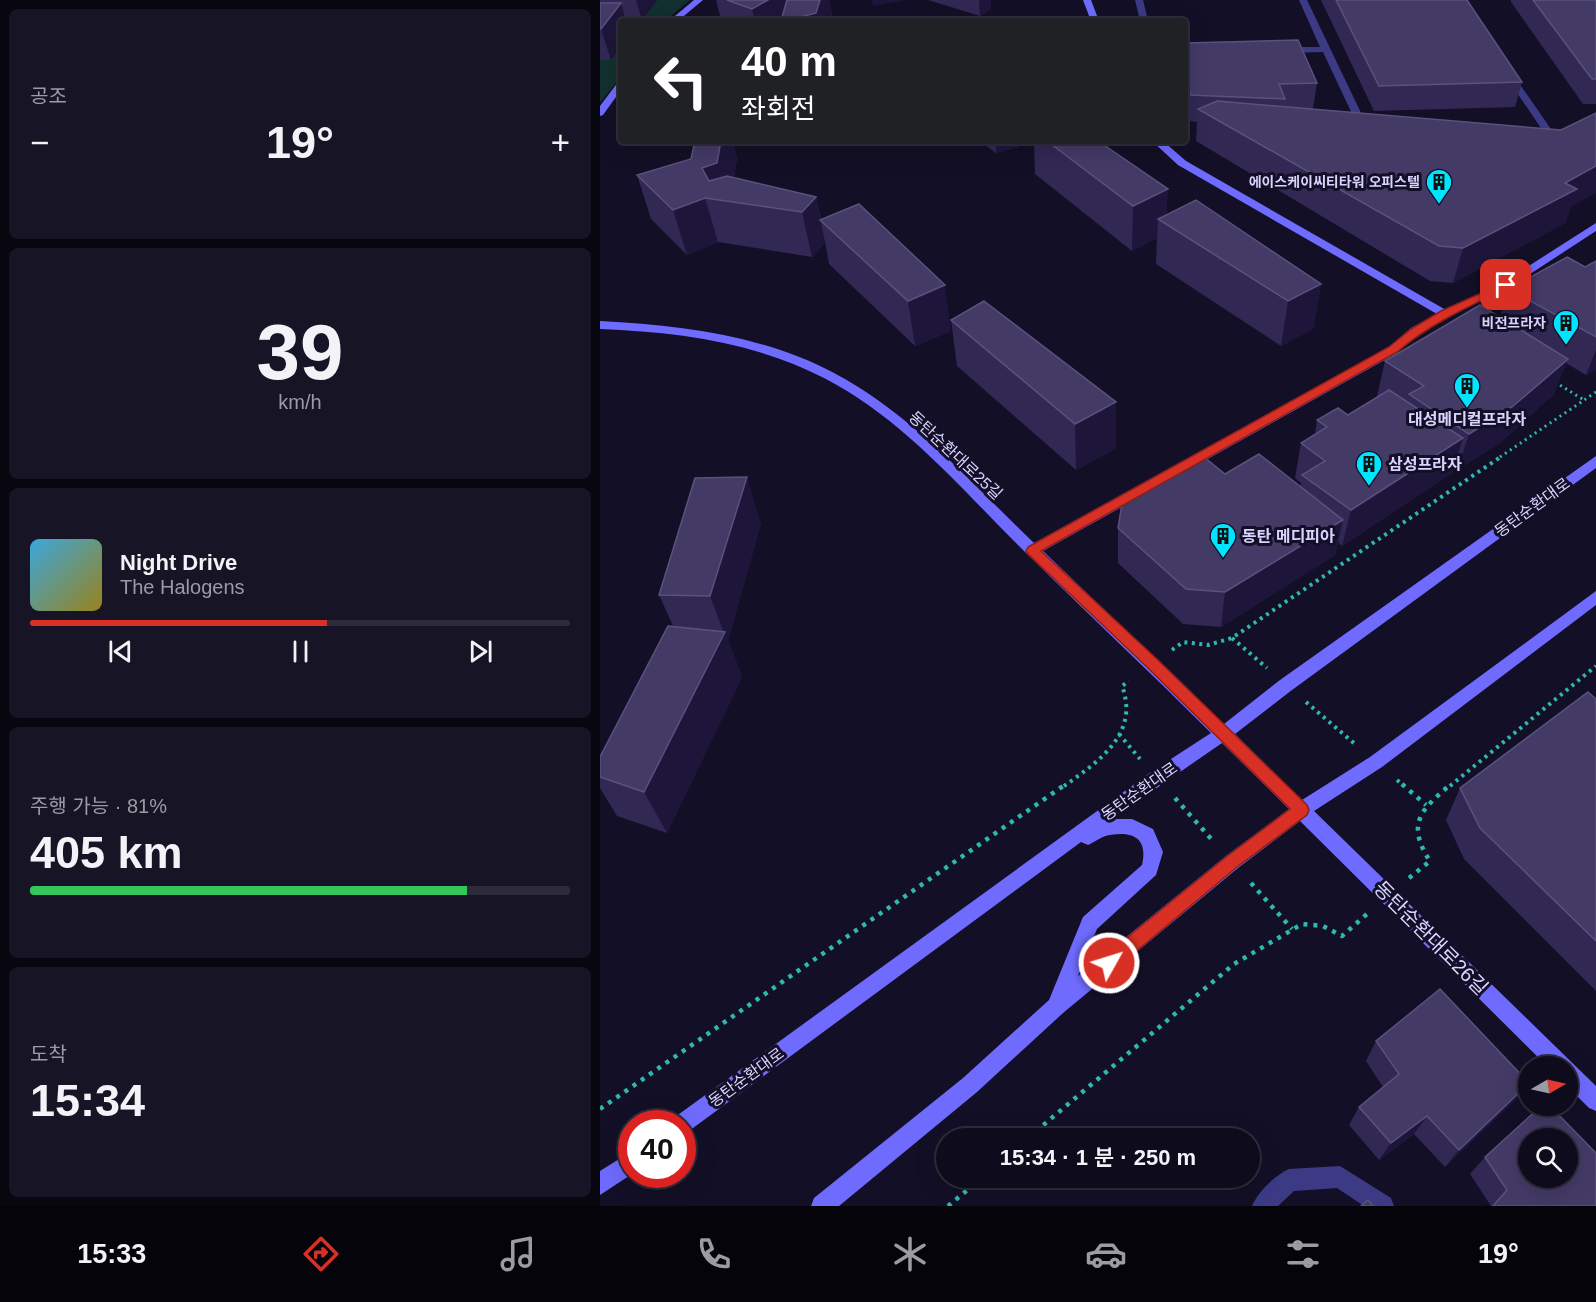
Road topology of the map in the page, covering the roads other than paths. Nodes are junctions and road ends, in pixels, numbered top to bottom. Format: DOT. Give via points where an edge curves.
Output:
graph roads {
  1 [pos="699,0"];
  2 [pos="1087,0"];
  3 [pos="1139,0"];
  4 [pos="1303,0"];
  5 [pos="677,18"];
  6 [pos="1094,18"];
  7 [pos="1143,18"];
  8 [pos="1326,49"];
  9 [pos="1279,51"];
  10 [pos="1502,64"];
  11 [pos="618,88"];
  12 [pos="600,113"];
  13 [pos="1382,120"];
  14 [pos="1536,131"];
  15 [pos="1160,144"];
  16 [pos="1596,226"];
  17 [pos="1445,314"];
  18 [pos="600,325"];
  19 [pos="1596,461"];
  20 [pos="1032,551"];
  21 [pos="1596,597"];
  22 [pos="1224,733"];
  23 [pos="1301,810"];
  24 [pos="1036,865"];
  25 [pos="1056,1006"];
  26 [pos="1551,1056"];
  27 [pos="1578,1083"];
  28 [pos="1596,1101"];
  29 [pos="696,1114"];
  30 [pos="618,1171"];
  31 [pos="600,1184"];
  32 [pos="822,1206"];
  33 [pos="1263,1206"];
  34 [pos="1383,1206"];
  1 -- 5 [label="street"];
  2 -- 6 [label="street"];
  3 -- 7 [label="lane"];
  4 -- 8 [label="lane"];
  8 -- 9 [label="lane"];
  8 -- 13 [label="lane" via="1358,118"];
  10 -- 14 [label="lane" via="1553,131"];
  11 -- 12 [label="street"];
  15 -- 17 [label="street" via="1182,163"];
  16 -- 17 [label="street" via="1506,285"];
  17 -- 20 [label="street" via="1415,331 1393,350"];
  18 -- 20 [label="street, 동탄순환대로25길" via="644,326 715,336 756,347 829,376 886,413 930,450"];
  19 -- 22 [label="street, 동탄순환대로"];
  20 -- 22 [label="street, 동탄순환대로25길"];
  21 -- 23 [label="street" via="1376,762"];
  22 -- 23 [label="street, 동탄순환대로26길"];
  22 -- 24 [label="street, 동탄순환대로"];
  23 -- 25 [label="street"];
  23 -- 26 [label="street, 동탄순환대로26길"];
  24 -- 25 [label="street" via="1105,827 1132,827 1147,835 1154,852 1150,869 1090,923"];
  24 -- 29 [label="street, 동탄순환대로"];
  25 -- 32 [label="street" via="970,1086"];
  27 -- 28 [label="street"];
  30 -- 31 [label="street"];
  33 -- 34 [label="lane" via="1289,1180 1340,1177"];
}
